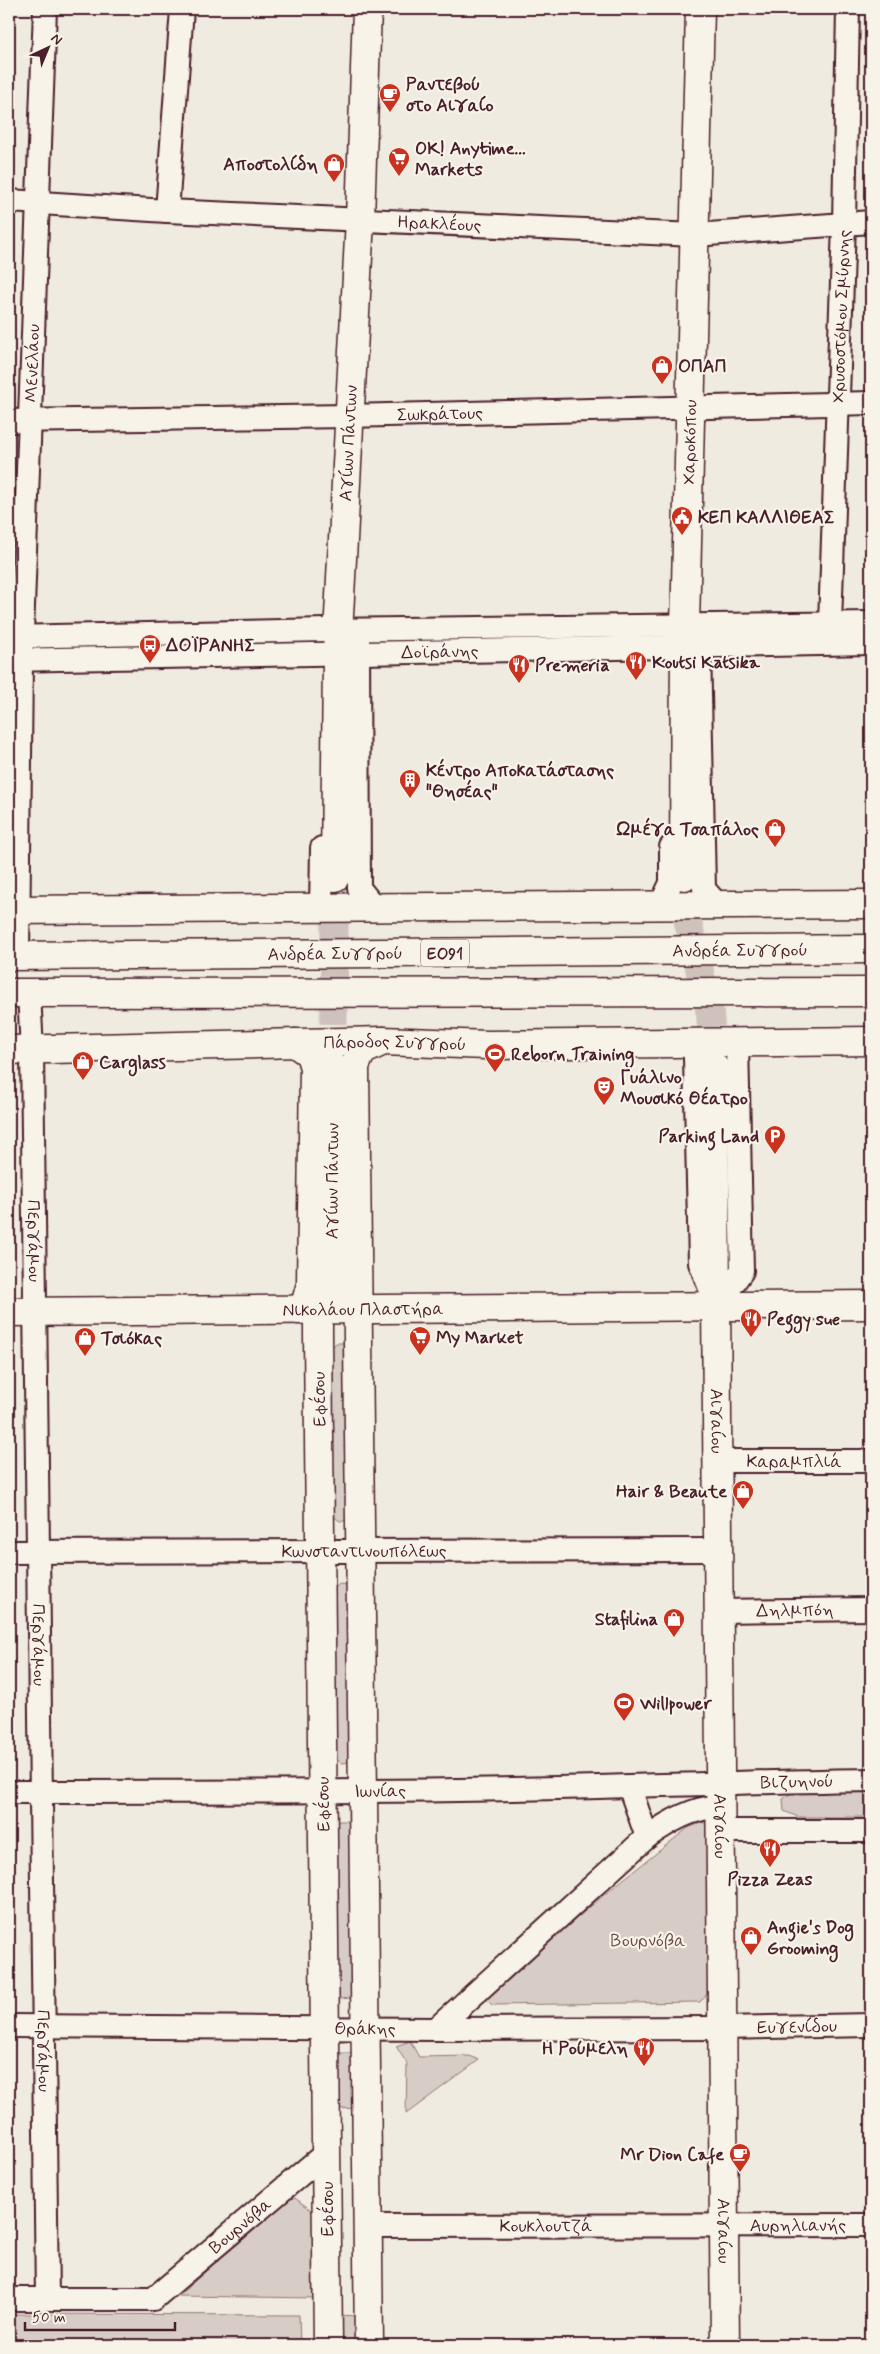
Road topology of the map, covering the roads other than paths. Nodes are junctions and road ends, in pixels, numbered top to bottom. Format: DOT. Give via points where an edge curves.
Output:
graph roads {
  1 [pos="45,9"];
  2 [pos="182,9"];
  3 [pos="367,9"];
  4 [pos="700,9"];
  5 [pos="848,9"];
  6 [pos="9,201"];
  7 [pos="38,204"];
  8 [pos="167,211"];
  9 [pos="360,219"];
  10 [pos="871,222"];
  11 [pos="844,224"];
  12 [pos="695,235"];
  13 [pos="871,403"];
  14 [pos="836,404"];
  15 [pos="690,408"];
  16 [pos="348,416"];
  17 [pos="19,421"];
  18 [pos="871,623"];
  19 [pos="830,624"];
  20 [pos="15,636"];
  21 [pos="686,641"];
  22 [pos="341,642"];
  23 [pos="871,642"];
  24 [pos="15,660"];
  25 [pos="684,876"];
  26 [pos="335,878"];
  27 [pos="871,904"];
  28 [pos="718,905"];
  29 [pos="660,906"];
  30 [pos="321,909"];
  31 [pos="376,909"];
  32 [pos="13,910"];
  33 [pos="871,950"];
  34 [pos="13,956"];
  35 [pos="871,992"];
  36 [pos="19,993"];
  37 [pos="383,1041"];
  38 [pos="871,1041"];
  39 [pos="737,1042"];
  40 [pos="295,1043"];
  41 [pos="693,1043"];
  42 [pos="20,1050"];
  43 [pos="333,1066"];
  44 [pos="714,1067"];
  45 [pos="316,1305"];
  46 [pos="871,1305"];
  47 [pos="717,1306"];
  48 [pos="357,1311"];
  49 [pos="22,1312"];
  50 [pos="718,1461"];
  51 [pos="871,1461"];
  52 [pos="320,1550"];
  53 [pos="360,1550"];
  54 [pos="719,1550"];
  55 [pos="9,1552"];
  56 [pos="38,1552"];
  57 [pos="871,1609"];
  58 [pos="719,1611"];
  59 [pos="871,1780"];
  60 [pos="629,1786"];
  61 [pos="364,1790"];
  62 [pos="323,1791"];
  63 [pos="9,1792"];
  64 [pos="41,1792"];
  65 [pos="721,1806"];
  66 [pos="871,1831"];
  67 [pos="646,1837"];
  68 [pos="871,2025"];
  69 [pos="9,2026"];
  70 [pos="44,2026"];
  71 [pos="722,2028"];
  72 [pos="326,2029"];
  73 [pos="366,2029"];
  74 [pos="436,2029"];
  75 [pos="327,2152"];
  76 [pos="871,2225"];
  77 [pos="368,2226"];
  78 [pos="724,2226"];
  79 [pos="9,2298"];
  80 [pos="47,2298"];
  81 [pos="328,2345"];
  82 [pos="369,2345"];
  83 [pos="725,2345"];
  1 -- 7 [label="street, Μενελάου"];
  2 -- 8 [label="street"];
  3 -- 9 [label="main road, Αγίων Πάντων"];
  4 -- 12 [label="main road, Χαροκόπου"];
  5 -- 11 [label="street, Χρυσοστόμου Σμύρνης"];
  6 -- 7 [label="street, Ηρακλέους"];
  7 -- 8 [label="street, Ηρακλέους"];
  7 -- 17 [label="street, Μενελάου"];
  8 -- 9 [label="street, Ηρακλέους"];
  9 -- 12 [label="street, Ηρακλέους"];
  9 -- 16 [label="main road, Αγίων Πάντων"];
  10 -- 11 [label="street, Ηρακλέους"];
  11 -- 12 [label="street, Ηρακλέους"];
  11 -- 14 [label="street, Χρυσοστόμου Σμύρνης"];
  12 -- 15 [label="main road, Χαροκόπου"];
  13 -- 14 [label="street, Σωκράτους"];
  14 -- 15 [label="street, Σωκράτους"];
  14 -- 19 [label="street, Χρυσοστόμου Σμύρνης"];
  15 -- 16 [label="street, Σωκράτους"];
  15 -- 21 [label="main road, Χαροκόπου"];
  16 -- 17 [label="street, Σωκράτους"];
  16 -- 22 [label="main road, Αγίων Πάντων"];
  17 -- 20 [label="street, Μενελάου"];
  18 -- 19 [label="street, Δοϊράνης"];
  19 -- 21 [label="street, Δοϊράνης"];
  20 -- 22 [label="street, Δοϊράνης"];
  20 -- 24 [label="street, Μενελάου"];
  21 -- 22 [label="street, Δοϊράνης"];
  21 -- 23 [label="street, Δοϊράνης"];
  21 -- 25 [label="main road, Χαροκόπου"];
  21 -- 28 [label="street, Χαροκόπου" via="704,889"];
  21 -- 29 [label="street, Χαροκόπου" via="671,883"];
  22 -- 24 [label="street, Δοϊράνης"];
  22 -- 26 [label="main road, Αγίων Πάντων"];
  22 -- 30 [label="street, Αγίων Πάντων"];
  22 -- 31 [label="street, Αγίων Πάντων" via="359,888"];
  24 -- 32 [label="street, Μενελάου"];
  27 -- 28 [label="main road"];
  28 -- 29 [label="main road"];
  29 -- 31 [label="main road"];
  30 -- 31 [label="main road"];
  30 -- 32 [label="main road"];
  32 -- 34 [label="street, Μενελάου"];
  33 -- 34 [label="main road, Ανδρέα Συγγρού / ΕΟ91"];
  35 -- 36 [label="main road, Ανδρέα Συγγρού / ΕΟ91"];
  36 -- 42 [label="street, Περγάμου"];
  37 -- 40 [label="main road, Πάροδος Συγγρού"];
  37 -- 41 [label="main road, Πάροδος Συγγρού" via="487,1045"];
  37 -- 48 [label="main road" via="362,1051 355,1066"];
  38 -- 39 [label="main road, Πάροδος Συγγρού"];
  39 -- 41 [label="main road, Πάροδος Συγγρού"];
  39 -- 47 [label="street" via="742,1272"];
  40 -- 42 [label="main road, Πάροδος Συγγρού"];
  40 -- 45 [label="main road" via="310,1054 314,1068 311,1284 305,1304"];
  41 -- 47 [label="street, Αιγαίου" via="700,1262"];
  42 -- 49 [label="street, Περγάμου"];
  43 -- 45 [label="main road, Αγίων Πάντων"];
  44 -- 47 [label="main road, Αιγαίου"];
  45 -- 48 [label="main road"];
  45 -- 49 [label="main road, Νικολάου Πλαστήρα"];
  45 -- 52 [label="main road, Εφέσου"];
  46 -- 47 [label="main road, Νικολάου Πλαστήρα"];
  47 -- 48 [label="main road, Νικολάου Πλαστήρα"];
  47 -- 50 [label="main road, Αιγαίου"];
  48 -- 53 [label="main road"];
  49 -- 56 [label="street, Περγάμου"];
  50 -- 51 [label="street, Καραμπλιά"];
  50 -- 54 [label="main road, Αιγαίου"];
  52 -- 53 [label="street, Κωνσταντινουπόλεως"];
  52 -- 56 [label="street, Κωνσταντινουπόλεως"];
  52 -- 62 [label="main road, Εφέσου"];
  53 -- 54 [label="street, Κωνσταντινουπόλεως"];
  53 -- 61 [label="main road"];
  54 -- 58 [label="main road, Αιγαίου"];
  55 -- 56 [label="street, Κωνσταντινουπόλεως"];
  56 -- 64 [label="street, Περγάμου"];
  57 -- 58 [label="street, Δηλμπόη"];
  58 -- 65 [label="main road, Αιγαίου"];
  59 -- 65 [label="street, Βιζυηνού"];
  60 -- 61 [label="street, Ιωνίας"];
  60 -- 65 [label="street, Ιωνίας"];
  60 -- 67 [label="street"];
  61 -- 62 [label="street, Ιωνίας"];
  61 -- 73 [label="main road"];
  62 -- 64 [label="street, Ιωνίας"];
  62 -- 72 [label="main road, Εφέσου"];
  63 -- 64 [label="street, Ιωνίας"];
  64 -- 70 [label="street, Περγάμου"];
  65 -- 66 [label="street"];
  65 -- 67 [label="street" via="702,1807"];
  65 -- 71 [label="main road, Αιγαίου"];
  67 -- 74 [label="street"];
  68 -- 71 [label="street, Ευγενίδου"];
  69 -- 70 [label="street, Θράκης"];
  70 -- 72 [label="street, Θράκης"];
  70 -- 80 [label="street, Περγάμου"];
  71 -- 74 [label="street, Θράκης"];
  71 -- 78 [label="main road, Αιγαίου"];
  72 -- 73 [label="street, Θράκης"];
  72 -- 75 [label="main road, Εφέσου"];
  73 -- 74 [label="street, Θράκης"];
  73 -- 77 [label="main road"];
  75 -- 80 [label="street, Βουρνόβα" via="153,2299"];
  75 -- 81 [label="main road, Εφέσου"];
  76 -- 78 [label="street, Αυρηλιανής"];
  77 -- 78 [label="street, Κουκλουτζά"];
  77 -- 82 [label="main road"];
  78 -- 83 [label="main road, Αιγαίου"];
  79 -- 80 [label="street"];
}
